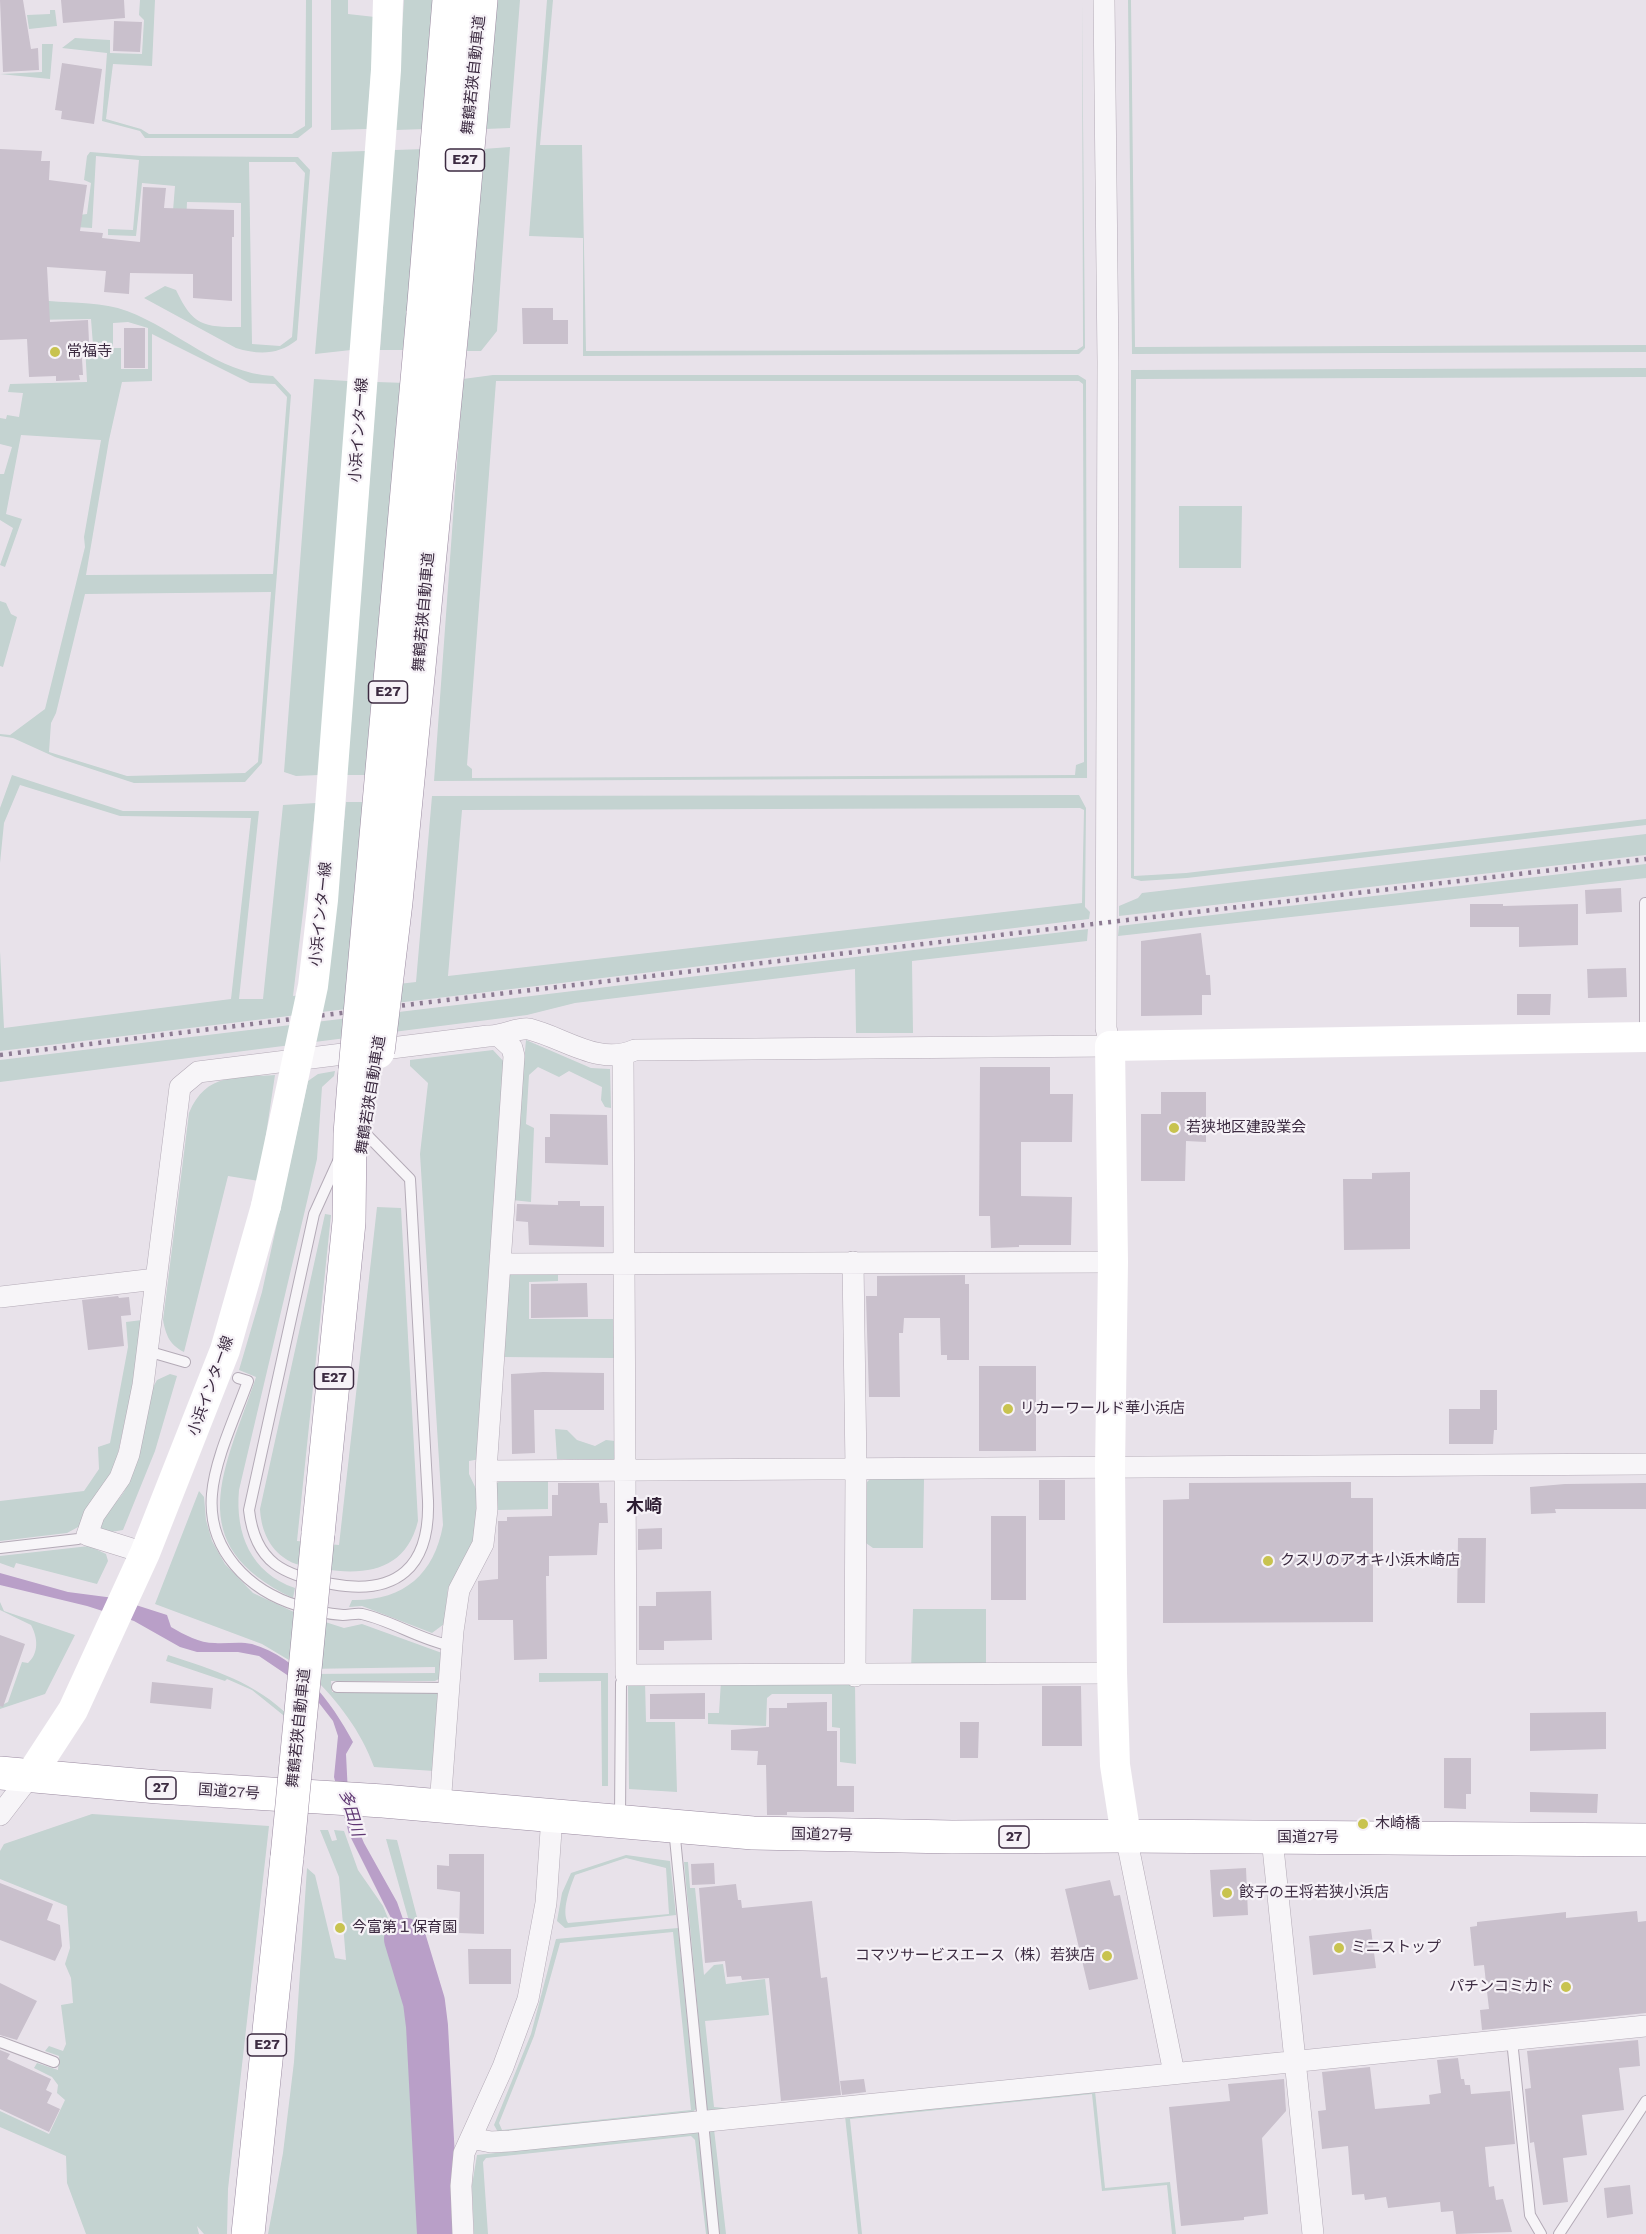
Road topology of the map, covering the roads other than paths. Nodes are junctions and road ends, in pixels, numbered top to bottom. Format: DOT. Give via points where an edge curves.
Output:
graph roads {
  1 [pos="388,0"];
  2 [pos="449,0"];
  3 [pos="481,0"];
  4 [pos="1104,0"];
  5 [pos="1645,903"];
  6 [pos="500,1037"];
  7 [pos="1645,1037"];
  8 [pos="1110,1046"];
  9 [pos="622,1055"];
  10 [pos="366,1069"];
  11 [pos="358,1134"];
  12 [pos="853,1262"];
  13 [pos="1113,1262"];
  14 [pos="500,1264"];
  15 [pos="623,1264"];
  16 [pos="156,1279"];
  17 [pos="0,1297"];
  18 [pos="147,1351"];
  19 [pos="184,1362"];
  20 [pos="238,1378"];
  21 [pos="1646,1464"];
  22 [pos="856,1468"];
  23 [pos="1110,1468"];
  24 [pos="624,1470"];
  25 [pos="486,1471"];
  26 [pos="87,1535"];
  27 [pos="0,1548"];
  28 [pos="145,1553"];
  29 [pos="452,1646"];
  30 [pos="1113,1673"];
  31 [pos="626,1675"];
  32 [pos="855,1676"];
  33 [pos="337,1687"];
  34 [pos="449,1688"];
  35 [pos="15,1774"];
  36 [pos="440,1806"];
  37 [pos="0,1815"];
  38 [pos="552,1816"];
  39 [pos="620,1823"];
  40 [pos="674,1828"];
  41 [pos="1126,1836"];
  42 [pos="1272,1838"];
  43 [pos="1646,1840"];
  44 [pos="1646,2026"];
  45 [pos="1512,2040"];
  46 [pos="0,2042"];
  47 [pos="54,2062"];
  48 [pos="1297,2062"];
  49 [pos="1174,2073"];
  50 [pos="1646,2102"];
  51 [pos="702,2121"];
  52 [pos="471,2138"];
  53 [pos="248,2234"];
  54 [pos="463,2234"];
  55 [pos="714,2234"];
  56 [pos="1313,2234"];
  57 [pos="1541,2234"];
  58 [pos="1559,2234"];
  1 -- 28 [label="main road, 小浜インター線, bridge" via="386,82 323,900 313,986 266,1206 225,1350"];
  2 -- 10 [label="highway, 舞鶴若狭自動車道 / E27, bridge"];
  3 -- 10 [label="highway, 舞鶴若狭自動車道 / E27, bridge" via="410,767"];
  4 -- 8 [label="street" via="1108,362 1106,1028"];
  5 -- 7 [label="lane"];
  6 -- 9 [label="street" via="526,1029 593,1053"];
  6 -- 14 [label="street" via="508,1042 514,1056"];
  6 -- 16 [label="street" via="198,1072 180,1087"];
  7 -- 8 [label="main road"];
  8 -- 9 [label="street" via="636,1050"];
  8 -- 13 [label="main road"];
  9 -- 15 [label="street"];
  10 -- 11 [label="highway, 舞鶴若狭自動車道 / E27"];
  11 -- 11 [label="lane" via="314,1214 249,1510 251,1530 260,1549 275,1566 308,1580 360,1588 379,1586 407,1571 419,1556 429,1521 410,1179"];
  11 -- 53 [label="highway, 舞鶴若狭自動車道 / E27, bridge"];
  12 -- 13 [label="street"];
  12 -- 15 [label="street"];
  12 -- 22 [label="street"];
  13 -- 23 [label="main road"];
  14 -- 15 [label="street"];
  14 -- 25 [label="street"];
  15 -- 24 [label="street"];
  16 -- 17 [label="street"];
  16 -- 18 [label="street"];
  18 -- 19 [label="lane"];
  18 -- 26 [label="street" via="129,1454 120,1478 94,1515"];
  20 -- 29 [label="lane" via="248,1381 212,1494 212,1517 230,1560 261,1590 297,1606 322,1613 361,1614"];
  21 -- 23 [label="street"];
  22 -- 23 [label="street"];
  22 -- 24 [label="street"];
  22 -- 32 [label="street"];
  23 -- 30 [label="main road"];
  24 -- 25 [label="street"];
  24 -- 31 [label="street"];
  25 -- 29 [label="street" via="483,1544 459,1590"];
  26 -- 27 [label="lane"];
  26 -- 28 [label="street"];
  28 -- 35 [label="main road, 小浜インター線" via="73,1710"];
  29 -- 34 [label="street"];
  30 -- 32 [label="street"];
  30 -- 41 [label="main road" via="1115,1765"];
  31 -- 32 [label="street"];
  31 -- 39 [label="lane" via="621,1683"];
  33 -- 34 [label="lane"];
  34 -- 36 [label="street"];
  35 -- 36 [label="highway, 国道27号 / 27"];
  35 -- 37 [label="street"];
  36 -- 38 [label="highway, 国道27号 / 27"];
  38 -- 39 [label="highway, 国道27号 / 27"];
  38 -- 52 [label="street" via="546,1903 528,1999"];
  39 -- 40 [label="highway, 国道27号 / 27"];
  40 -- 41 [label="highway, 国道27号 / 27" via="940,1837"];
  40 -- 51 [label="lane"];
  41 -- 42 [label="highway, 国道27号 / 27"];
  41 -- 49 [label="street"];
  42 -- 43 [label="highway, 国道27号 / 27"];
  42 -- 48 [label="street"];
  44 -- 45 [label="street"];
  45 -- 48 [label="street"];
  45 -- 57 [label="lane" via="1530,2215"];
  46 -- 47 [label="lane"];
  48 -- 49 [label="street"];
  48 -- 56 [label="street"];
  49 -- 51 [label="street"];
  50 -- 58 [label="lane"];
  51 -- 52 [label="street" via="510,2141"];
  51 -- 55 [label="lane"];
  52 -- 54 [label="street" via="461,2168"];
}
